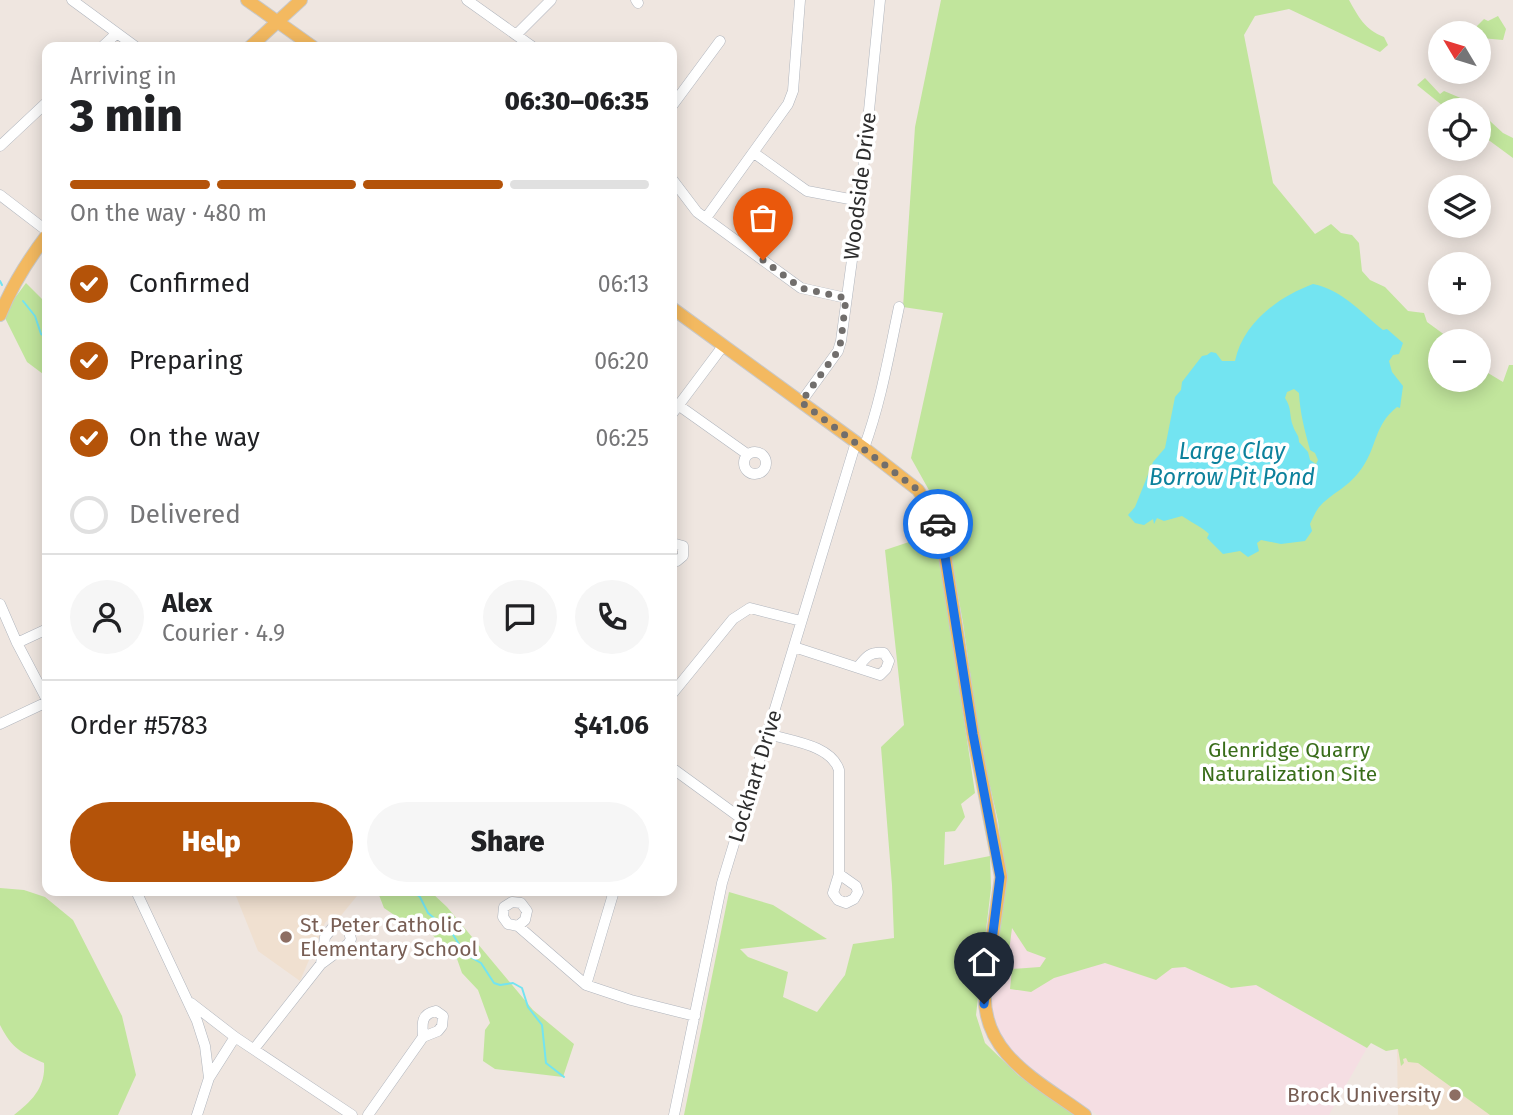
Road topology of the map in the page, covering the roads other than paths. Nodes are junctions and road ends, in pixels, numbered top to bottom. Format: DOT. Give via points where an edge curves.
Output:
graph roads {
  1 [pos="72,0"];
  2 [pos="247,0"];
  3 [pos="301,0"];
  4 [pos="467,0"];
  5 [pos="551,0"];
  6 [pos="800,0"];
  7 [pos="880,0"];
  8 [pos="278,22"];
  9 [pos="117,33"];
  10 [pos="516,35"];
  11 [pos="720,41"];
  12 [pos="107,42"];
  13 [pos="129,42"];
  14 [pos="256,42"];
  15 [pos="306,42"];
  16 [pos="526,42"];
  17 [pos="677,99"];
  18 [pos="42,107"];
  19 [pos="0,146"];
  20 [pos="754,153"];
  21 [pos="677,186"];
  22 [pos="0,195"];
  23 [pos="860,201"];
  24 [pos="706,218"];
  25 [pos="42,229"];
  26 [pos="42,240"];
  27 [pos="846,298"];
  28 [pos="899,307"];
  29 [pos="677,312"];
  30 [pos="0,315"];
  31 [pos="723,346"];
  32 [pos="801,402"];
  33 [pos="677,407"];
  34 [pos="677,411"];
  35 [pos="860,445"];
  36 [pos="747,454"];
  37 [pos="677,544"];
  38 [pos="677,561"];
  39 [pos="0,604"];
  40 [pos="801,621"];
  41 [pos="42,631"];
  42 [pos="17,643"];
  43 [pos="794,647"];
  44 [pos="858,667"];
  45 [pos="677,688"];
  46 [pos="42,691"];
  47 [pos="42,703"];
  48 [pos="0,724"];
  49 [pos="768,734"];
  50 [pos="677,772"];
  51 [pos="742,819"];
  52 [pos="839,874"];
  53 [pos="138,896"];
  54 [pos="613,896"];
  55 [pos="518,926"];
  56 [pos="321,964"];
  57 [pos="586,985"];
  58 [pos="188,1001"];
  59 [pos="695,1016"];
  60 [pos="235,1037"];
  61 [pos="423,1037"];
  62 [pos="254,1049"];
  63 [pos="209,1078"];
  64 [pos="197,1115"];
  65 [pos="352,1115"];
  66 [pos="368,1115"];
  67 [pos="674,1115"];
  68 [pos="1085,1115"];
  1 -- 9 [label="street"];
  2 -- 8 [label="main road"];
  3 -- 8 [label="main road"];
  4 -- 10 [label="street"];
  5 -- 10 [label="street"];
  6 -- 20 [label="street" via="793,90"];
  7 -- 23 [label="street, Woodside Drive"];
  8 -- 14 [label="main road"];
  8 -- 15 [label="main road"];
  9 -- 12 [label="street"];
  9 -- 13 [label="street"];
  10 -- 16 [label="street"];
  11 -- 17 [label="street"];
  18 -- 19 [label="street"];
  20 -- 23 [label="street" via="807,191"];
  20 -- 24 [label="street"];
  21 -- 24 [label="street"];
  22 -- 25 [label="street"];
  23 -- 27 [label="street, Woodside Drive"];
  24 -- 27 [label="street" via="801,288"];
  26 -- 30 [label="main road" via="10,290"];
  27 -- 32 [label="street, Woodside Drive" via="838,351"];
  28 -- 35 [label="street, Lockhart Drive" via="882,387"];
  29 -- 31 [label="main road"];
  31 -- 32 [label="main road"];
  31 -- 33 [label="street"];
  32 -- 35 [label="main road"];
  34 -- 36 [label="street"];
  35 -- 40 [label="street, Lockhart Drive"];
  35 -- 68 [label="main road" via="918,490 942,537 1000,877 985,989 987,1022 1007,1056"];
  37 -- 38 [label="street" via="682,546 683,556"];
  39 -- 42 [label="street"];
  40 -- 43 [label="street, Lockhart Drive"];
  40 -- 45 [label="street" via="750,608 742,611"];
  41 -- 42 [label="street"];
  42 -- 46 [label="street"];
  43 -- 44 [label="street"];
  43 -- 49 [label="street, Lockhart Drive"];
  47 -- 48 [label="street"];
  49 -- 51 [label="street, Lockhart Drive"];
  49 -- 52 [label="street" via="825,752 836,761"];
  50 -- 51 [label="street"];
  51 -- 59 [label="street, Lockhart Drive" via="722,883"];
  53 -- 58 [label="street"];
  54 -- 57 [label="street"];
  55 -- 57 [label="street"];
  56 -- 62 [label="street"];
  57 -- 59 [label="street"];
  58 -- 60 [label="street"];
  58 -- 63 [label="street" via="203,1037"];
  59 -- 67 [label="street, Lockhart Drive"];
  60 -- 62 [label="street"];
  60 -- 63 [label="street"];
  61 -- 66 [label="street"];
  62 -- 65 [label="street"];
  63 -- 64 [label="street"];
}
